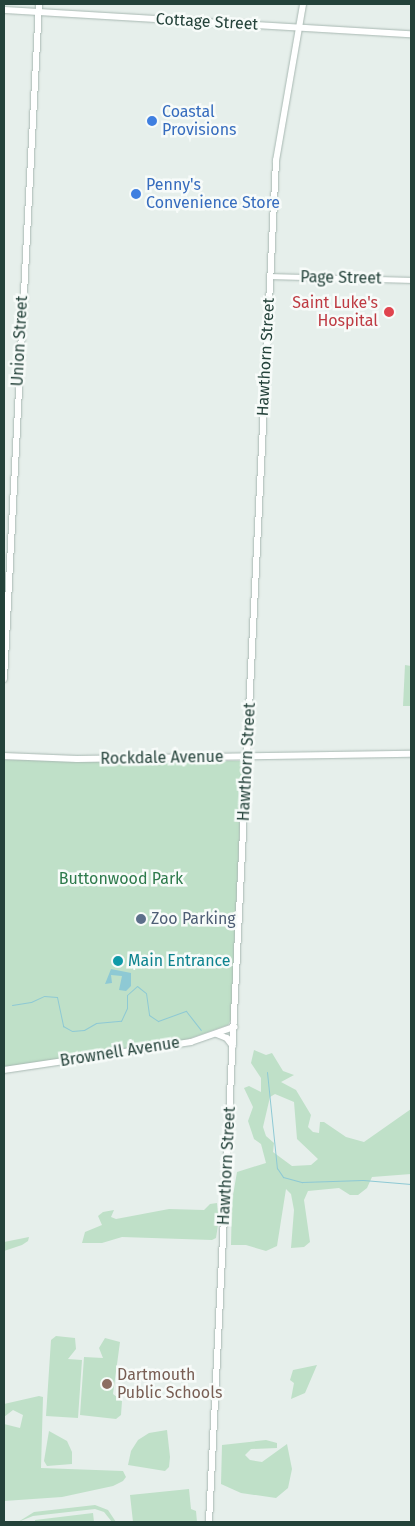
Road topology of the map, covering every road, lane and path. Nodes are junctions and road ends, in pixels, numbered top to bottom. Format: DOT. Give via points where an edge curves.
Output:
graph roads {
  1 [pos="39,4"];
  2 [pos="303,4"];
  3 [pos="4,10"];
  4 [pos="39,12"];
  5 [pos="299,28"];
  6 [pos="411,34"];
  7 [pos="270,276"];
  8 [pos="411,280"];
  9 [pos="4,679"];
  10 [pos="411,754"];
  11 [pos="4,756"];
  12 [pos="247,756"];
  13 [pos="234,1027"];
  14 [pos="218,1034"];
  15 [pos="232,1046"];
  16 [pos="4,1070"];
  17 [pos="209,1522"];
  1 -- 4 [label="main road, Union Street"];
  2 -- 5 [label="main road, Hawthorn Street"];
  3 -- 4 [label="main road, Cottage Street"];
  4 -- 5 [label="main road, Cottage Street"];
  4 -- 9 [label="main road, Union Street"];
  5 -- 6 [label="main road, Cottage Street"];
  5 -- 7 [label="main road, Hawthorn Street" via="276,161"];
  7 -- 8 [label="street, Page Street"];
  7 -- 12 [label="main road, Hawthorn Street"];
  10 -- 12 [label="main road, Rockdale Avenue"];
  11 -- 12 [label="main road, Rockdale Avenue" via="77,759"];
  12 -- 13 [label="main road, Hawthorn Street"];
  13 -- 14 [label="main road, Brownell Avenue"];
  13 -- 15 [label="main road, Hawthorn Street"];
  14 -- 15 [label="main road" via="227,1038"];
  14 -- 16 [label="main road, Brownell Avenue" via="184,1043"];
  15 -- 17 [label="main road, Hawthorn Street"];
}
